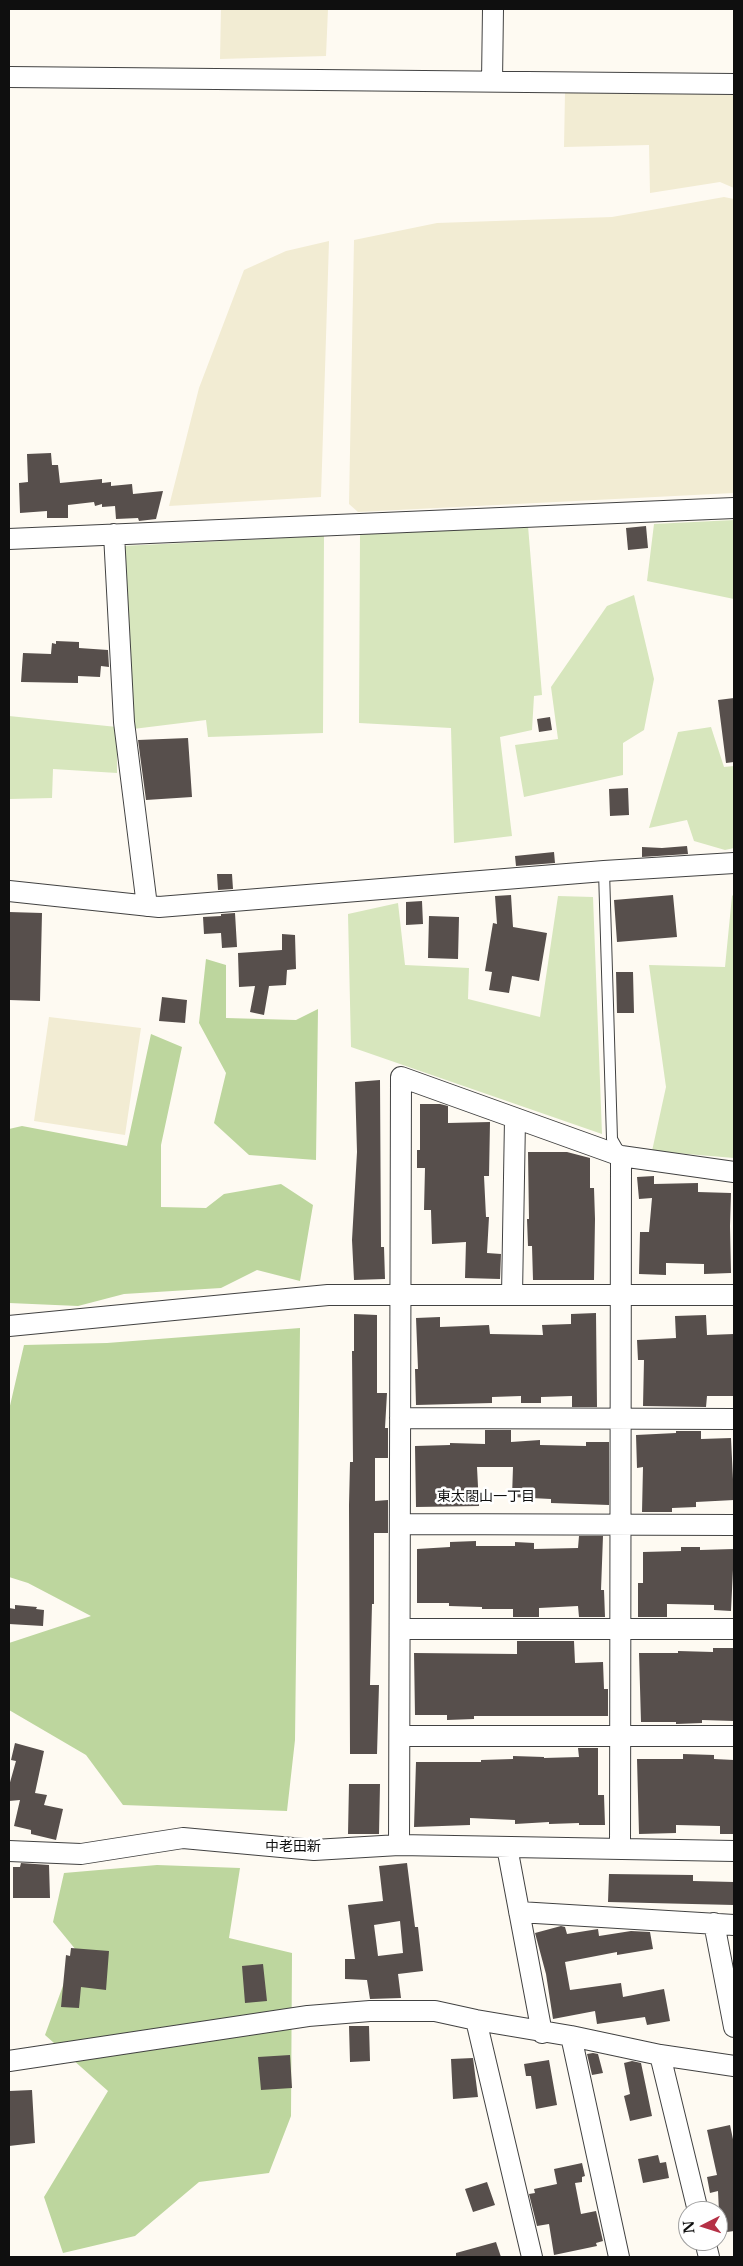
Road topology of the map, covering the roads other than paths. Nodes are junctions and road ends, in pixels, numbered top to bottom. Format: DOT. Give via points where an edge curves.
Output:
graph roads {
  1 [pos="493,9"];
  2 [pos="9,77"];
  3 [pos="492,81"];
  4 [pos="734,84"];
  5 [pos="734,508"];
  6 [pos="114,534"];
  7 [pos="9,539"];
  8 [pos="734,863"];
  9 [pos="604,871"];
  10 [pos="9,891"];
  11 [pos="147,906"];
  12 [pos="515,1120"];
  13 [pos="621,1156"];
  14 [pos="734,1172"];
  15 [pos="401,1295"];
  16 [pos="512,1295"];
  17 [pos="621,1295"];
  18 [pos="734,1295"];
  19 [pos="9,1326"];
  20 [pos="400,1418"];
  21 [pos="621,1418"];
  22 [pos="734,1419"];
  23 [pos="400,1524"];
  24 [pos="621,1524"];
  25 [pos="734,1525"];
  26 [pos="400,1629"];
  27 [pos="621,1629"];
  28 [pos="734,1629"];
  29 [pos="400,1736"];
  30 [pos="621,1736"];
  31 [pos="734,1736"];
  32 [pos="399,1845"];
  33 [pos="507,1847"];
  34 [pos="620,1849"];
  35 [pos="9,1851"];
  36 [pos="734,1851"];
  37 [pos="519,1912"];
  38 [pos="714,1923"];
  39 [pos="734,1925"];
  40 [pos="476,2020"];
  41 [pos="734,2027"];
  42 [pos="542,2033"];
  43 [pos="571,2036"];
  44 [pos="660,2054"];
  45 [pos="9,2061"];
  46 [pos="734,2066"];
  47 [pos="696,2201"];
  48 [pos="532,2257"];
  49 [pos="619,2257"];
  1 -- 3 [label="street"];
  2 -- 3 [label="street"];
  3 -- 4 [label="street"];
  5 -- 6 [label="street"];
  6 -- 7 [label="street"];
  6 -- 11 [label="street" via="124,722"];
  8 -- 9 [label="street"];
  9 -- 11 [label="street" via="339,894"];
  9 -- 13 [label="lane" via="612,1139"];
  10 -- 11 [label="street"];
  12 -- 13 [label="street"];
  12 -- 15 [label="street" via="401,1077"];
  12 -- 16 [label="street"];
  13 -- 14 [label="street"];
  13 -- 17 [label="street"];
  15 -- 16 [label="street"];
  15 -- 19 [label="street" via="328,1295"];
  15 -- 20 [label="street"];
  16 -- 17 [label="street"];
  17 -- 18 [label="street"];
  17 -- 21 [label="street"];
  20 -- 21 [label="street"];
  20 -- 23 [label="street"];
  21 -- 22 [label="street"];
  21 -- 24 [label="street"];
  23 -- 24 [label="street"];
  23 -- 26 [label="street"];
  24 -- 25 [label="street"];
  24 -- 27 [label="street"];
  26 -- 27 [label="street"];
  26 -- 29 [label="street"];
  27 -- 28 [label="street"];
  27 -- 30 [label="street"];
  29 -- 30 [label="street"];
  29 -- 32 [label="street"];
  30 -- 31 [label="street"];
  30 -- 34 [label="street"];
  32 -- 33 [label="street"];
  32 -- 35 [label="street" via="314,1850 184,1838 81,1854"];
  33 -- 34 [label="street"];
  33 -- 37 [label="street"];
  34 -- 36 [label="street"];
  37 -- 38 [label="street"];
  37 -- 42 [label="street"];
  38 -- 39 [label="street"];
  38 -- 41 [label="street"];
  40 -- 42 [label="street"];
  40 -- 45 [label="street" via="435,2011 370,2011 308,2016"];
  40 -- 48 [label="street"];
  42 -- 43 [label="street"];
  43 -- 44 [label="street"];
  43 -- 49 [label="street"];
  44 -- 46 [label="street"];
  44 -- 47 [label="street"];
}
